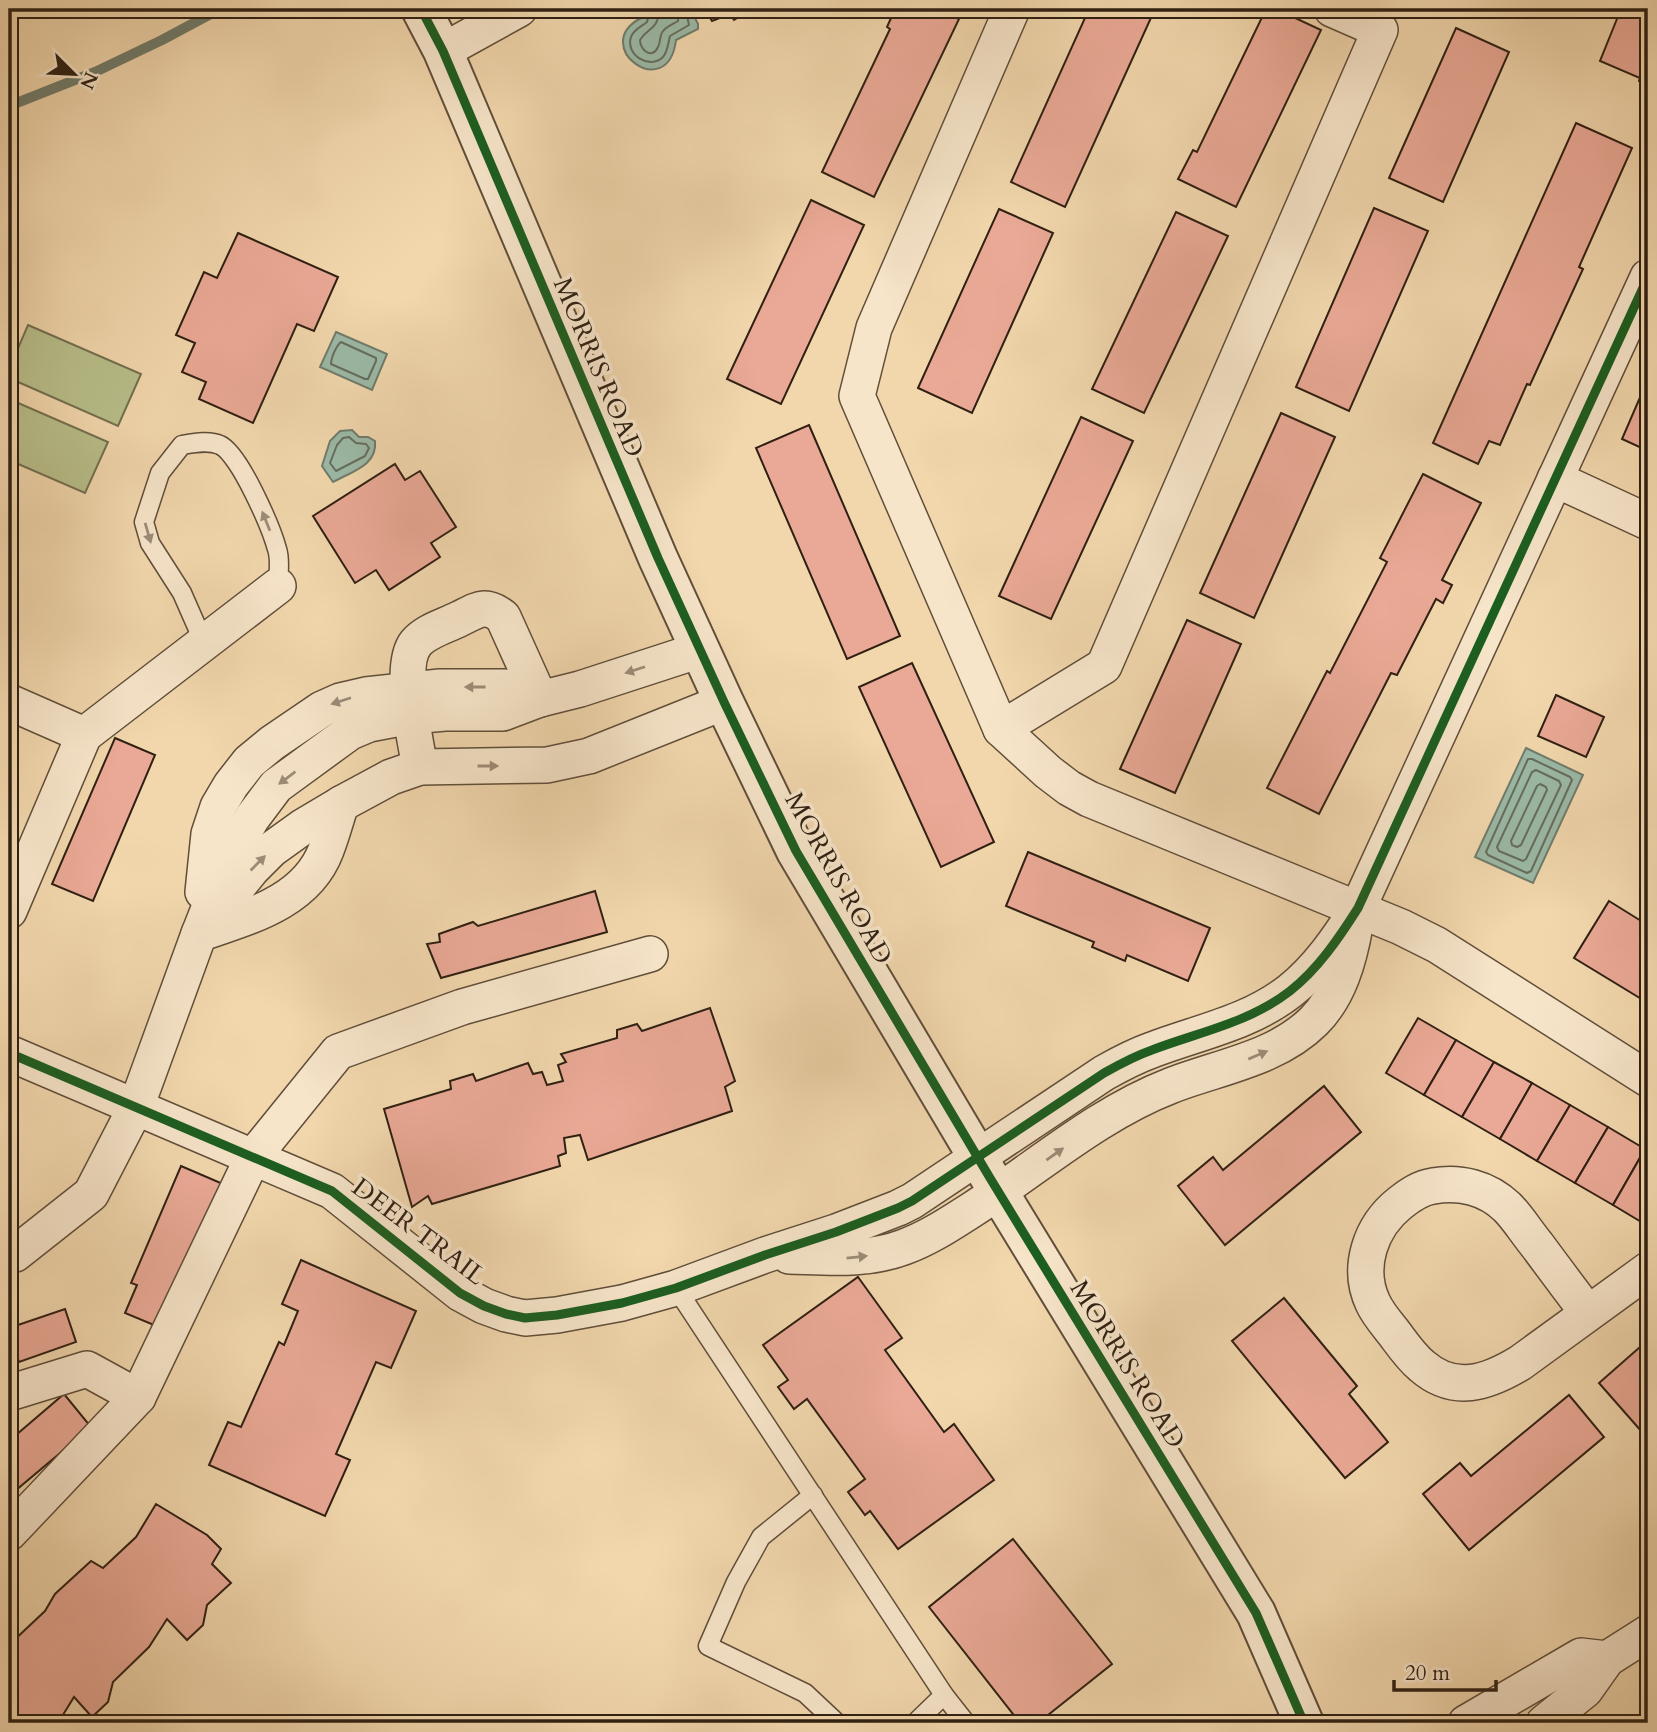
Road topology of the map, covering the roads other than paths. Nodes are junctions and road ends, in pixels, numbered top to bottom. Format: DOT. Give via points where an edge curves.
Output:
graph roads {
  1 [pos="421,9"];
  2 [pos="519,9"];
  3 [pos="1012,9"];
  4 [pos="1332,9"];
  5 [pos="443,51"];
  6 [pos="1648,277"];
  7 [pos="1555,479"];
  8 [pos="1648,522"];
  9 [pos="278,586"];
  10 [pos="204,643"];
  11 [pos="700,650"];
  12 [pos="540,699"];
  13 [pos="9,702"];
  14 [pos="410,702"];
  15 [pos="724,702"];
  16 [pos="1001,729"];
  17 [pos="84,735"];
  18 [pos="420,767"];
  19 [pos="341,804"];
  20 [pos="1358,908"];
  21 [pos="9,911"];
  22 [pos="199,934"];
  23 [pos="650,954"];
  24 [pos="9,1053"];
  25 [pos="1648,1079"];
  26 [pos="136,1107"];
  27 [pos="253,1157"];
  28 [pos="978,1157"];
  29 [pos="998,1192"];
  30 [pos="765,1255"];
  31 [pos="9,1256"];
  32 [pos="1648,1270"];
  33 [pos="676,1288"];
  34 [pos="1588,1313"];
  35 [pos="9,1392"];
  36 [pos="138,1397"];
  37 [pos="813,1495"];
  38 [pos="9,1534"];
  39 [pos="1648,1633"];
  40 [pos="1607,1659"];
  41 [pos="944,1695"];
  42 [pos="1479,1720"];
  43 [pos="837,1723"];
  44 [pos="915,1723"];
  45 [pos="966,1723"];
  46 [pos="1304,1723"];
  47 [pos="1544,1723"];
  1 -- 5 [label="street, MORRIS ROAD"];
  2 -- 5 [label="street"];
  3 -- 16 [label="street" via="874,328 857,396"];
  4 -- 16 [label="street" via="1380,30 1104,666"];
  5 -- 11 [label="street, MORRIS ROAD"];
  6 -- 7 [label="street"];
  7 -- 8 [label="street"];
  7 -- 20 [label="street"];
  9 -- 10 [label="street"];
  9 -- 10 [label="lane, one-way" via="278,551 234,457 220,445 182,445 160,473 144,522 150,543 182,593"];
  10 -- 17 [label="street"];
  11 -- 12 [label="street, one-way"];
  11 -- 15 [label="street, MORRIS ROAD"];
  12 -- 14 [label="street, one-way" via="503,713 445,713"];
  12 -- 14 [label="street" via="503,617 482,608 424,635 415,644 409,656"];
  13 -- 17 [label="street"];
  14 -- 18 [label="street"];
  14 -- 22 [label="street, one-way" via="350,732 276,786 231,853"];
  18 -- 15 [label="street, one-way" via="547,765 578,759"];
  15 -- 28 [label="street, MORRIS ROAD" via="796,851"];
  16 -- 20 [label="street" via="1048,772 1089,799"];
  17 -- 21 [label="street"];
  18 -- 19 [label="street"];
  22 -- 19 [label="street, one-way" via="272,849"];
  19 -- 22 [label="street" via="326,852 308,881 260,912"];
  20 -- 25 [label="street" via="1437,945"];
  20 -- 28 [label="street, DEER TRAIL" via="1308,975 1265,1008 1121,1063"];
  29 -- 20 [label="street, one-way" via="1119,1110 1298,1035 1324,1010 1340,982"];
  22 -- 26 [label="street"];
  23 -- 27 [label="street" via="462,1007 338,1052"];
  24 -- 26 [label="street, DEER TRAIL"];
  26 -- 27 [label="street, DEER TRAIL"];
  26 -- 31 [label="street" via="91,1194"];
  27 -- 33 [label="street, DEER TRAIL" via="332,1191 460,1293 506,1314 526,1318 557,1315"];
  27 -- 36 [label="street"];
  28 -- 29 [label="street, MORRIS ROAD"];
  28 -- 30 [label="street, DEER TRAIL" via="898,1208"];
  30 -- 29 [label="street, one-way" via="846,1258 892,1251 933,1234"];
  29 -- 46 [label="street, MORRIS ROAD" via="1256,1613"];
  30 -- 33 [label="street, DEER TRAIL"];
  32 -- 34 [label="street"];
  33 -- 37 [label="lane"];
  34 -- 34 [label="street" via="1499,1376 1449,1381 1422,1367 1374,1306 1368,1291 1367,1255 1381,1222 1411,1194 1448,1183 1466,1185 1507,1207"];
  35 -- 36 [label="street" via="87,1368"];
  36 -- 38 [label="street"];
  37 -- 41 [label="lane"];
  37 -- 43 [label="lane" via="761,1537 708,1646 805,1693"];
  39 -- 40 [label="street"];
  40 -- 42 [label="street" via="1581,1656"];
  40 -- 47 [label="street" via="1585,1690"];
  41 -- 44 [label="lane"];
  41 -- 45 [label="lane"];
}
